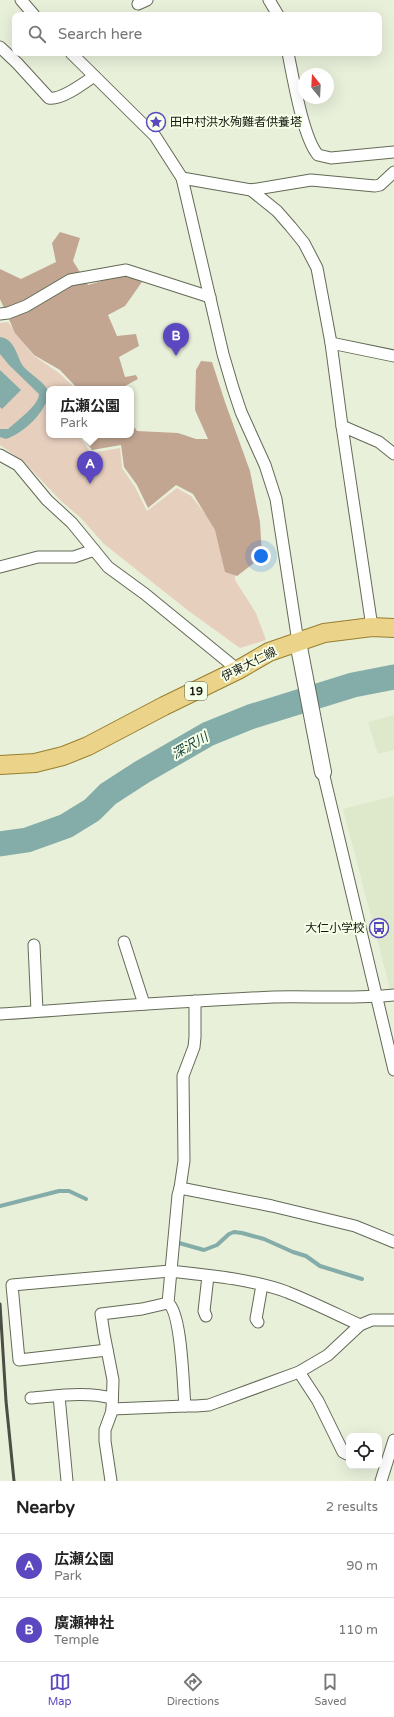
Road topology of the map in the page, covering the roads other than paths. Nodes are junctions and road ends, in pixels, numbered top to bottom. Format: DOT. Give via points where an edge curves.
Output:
graph roads {
  1 [pos="20,0"];
  2 [pos="269,0"];
  3 [pos="31,12"];
  4 [pos="276,12"];
  5 [pos="0,47"];
  6 [pos="75,56"];
  7 [pos="289,56"];
  8 [pos="94,76"];
  9 [pos="394,152"];
  10 [pos="394,172"];
  11 [pos="182,178"];
  12 [pos="251,190"];
  13 [pos="210,297"];
  14 [pos="0,314"];
  15 [pos="331,343"];
  16 [pos="394,356"];
  17 [pos="342,426"];
  18 [pos="394,454"];
  19 [pos="0,455"];
  20 [pos="94,550"];
  21 [pos="0,567"];
  22 [pos="372,627"];
  23 [pos="394,628"];
  24 [pos="298,642"];
  25 [pos="238,670"];
  26 [pos="0,765"];
  27 [pos="324,772"];
  28 [pos="124,942"];
  29 [pos="34,945"];
  30 [pos="394,995"];
  31 [pos="377,997"];
  32 [pos="195,1001"];
  33 [pos="144,1004"];
  34 [pos="37,1011"];
  35 [pos="0,1014"];
  36 [pos="394,1070"];
  37 [pos="180,1188"];
  38 [pos="394,1242"];
  39 [pos="170,1271"];
  40 [pos="208,1276"];
  41 [pos="262,1285"];
  42 [pos="168,1303"];
  43 [pos="206,1316"];
  44 [pos="394,1320"];
  45 [pos="258,1322"];
  46 [pos="360,1325"];
  47 [pos="107,1350"];
  48 [pos="298,1372"];
  49 [pos="59,1396"];
  50 [pos="31,1398"];
  51 [pos="112,1403"];
  52 [pos="185,1406"];
  53 [pos="394,1440"];
  54 [pos="346,1453"];
  55 [pos="383,1462"];
  56 [pos="67,1481"];
  57 [pos="111,1481"];
  58 [pos="381,1481"];
  1 -- 3 [label="street"];
  2 -- 4 [label="street"];
  5 -- 8 [label="street" via="49,98 58,97"];
  6 -- 8 [label="street"];
  7 -- 9 [label="street" via="300,109 312,146 318,155 331,158"];
  8 -- 11 [label="street" via="155,136"];
  10 -- 12 [label="street" via="380,185 375,186 311,180"];
  11 -- 12 [label="street"];
  11 -- 13 [label="street"];
  12 -- 15 [label="street" via="276,211 313,257"];
  13 -- 14 [label="street" via="126,270 70,280 26,306"];
  13 -- 24 [label="street" via="233,388 265,465 276,499"];
  15 -- 16 [label="street"];
  15 -- 17 [label="street"];
  17 -- 18 [label="street" via="379,442"];
  17 -- 22 [label="street"];
  19 -- 20 [label="street" via="18,465"];
  20 -- 21 [label="street" via="74,557 38,557"];
  20 -- 25 [label="street" via="108,567"];
  22 -- 23 [label="main road, 伊東大仁線 / 19"];
  22 -- 24 [label="main road, 伊東大仁線 / 19" via="324,633"];
  24 -- 25 [label="main road, 伊東大仁線 / 19" via="269,652"];
  24 -- 27 [label="street"];
  25 -- 26 [label="main road, 伊東大仁線 / 19" via="88,746 63,756 35,763"];
  27 -- 31 [label="street"];
  28 -- 33 [label="street"];
  29 -- 34 [label="street"];
  30 -- 31 [label="street"];
  31 -- 32 [label="street" via="276,997"];
  31 -- 36 [label="street"];
  32 -- 33 [label="street"];
  32 -- 37 [label="street" via="194,1042 183,1076 184,1161"];
  33 -- 34 [label="street"];
  34 -- 35 [label="street"];
  37 -- 38 [label="street" via="355,1226"];
  37 -- 39 [label="street"];
  39 -- 40 [label="street"];
  39 -- 42 [label="street"];
  39 -- 47 [label="street" via="12,1285 19,1360"];
  40 -- 41 [label="street"];
  40 -- 43 [label="street" via="204,1311"];
  41 -- 45 [label="street" via="256,1319"];
  41 -- 46 [label="street" via="287,1292"];
  42 -- 47 [label="street" via="102,1314"];
  42 -- 52 [label="street" via="172,1306 178,1327"];
  44 -- 46 [label="street" via="372,1320"];
  46 -- 48 [label="street" via="328,1355"];
  47 -- 51 [label="street" via="113,1380"];
  48 -- 52 [label="street" via="209,1405"];
  48 -- 54 [label="street" via="318,1401"];
  49 -- 50 [label="street"];
  49 -- 51 [label="street" via="100,1395"];
  49 -- 56 [label="street"];
  51 -- 52 [label="street"];
  51 -- 57 [label="street" via="105,1430"];
  53 -- 55 [label="street"];
  55 -- 58 [label="street"];
}
